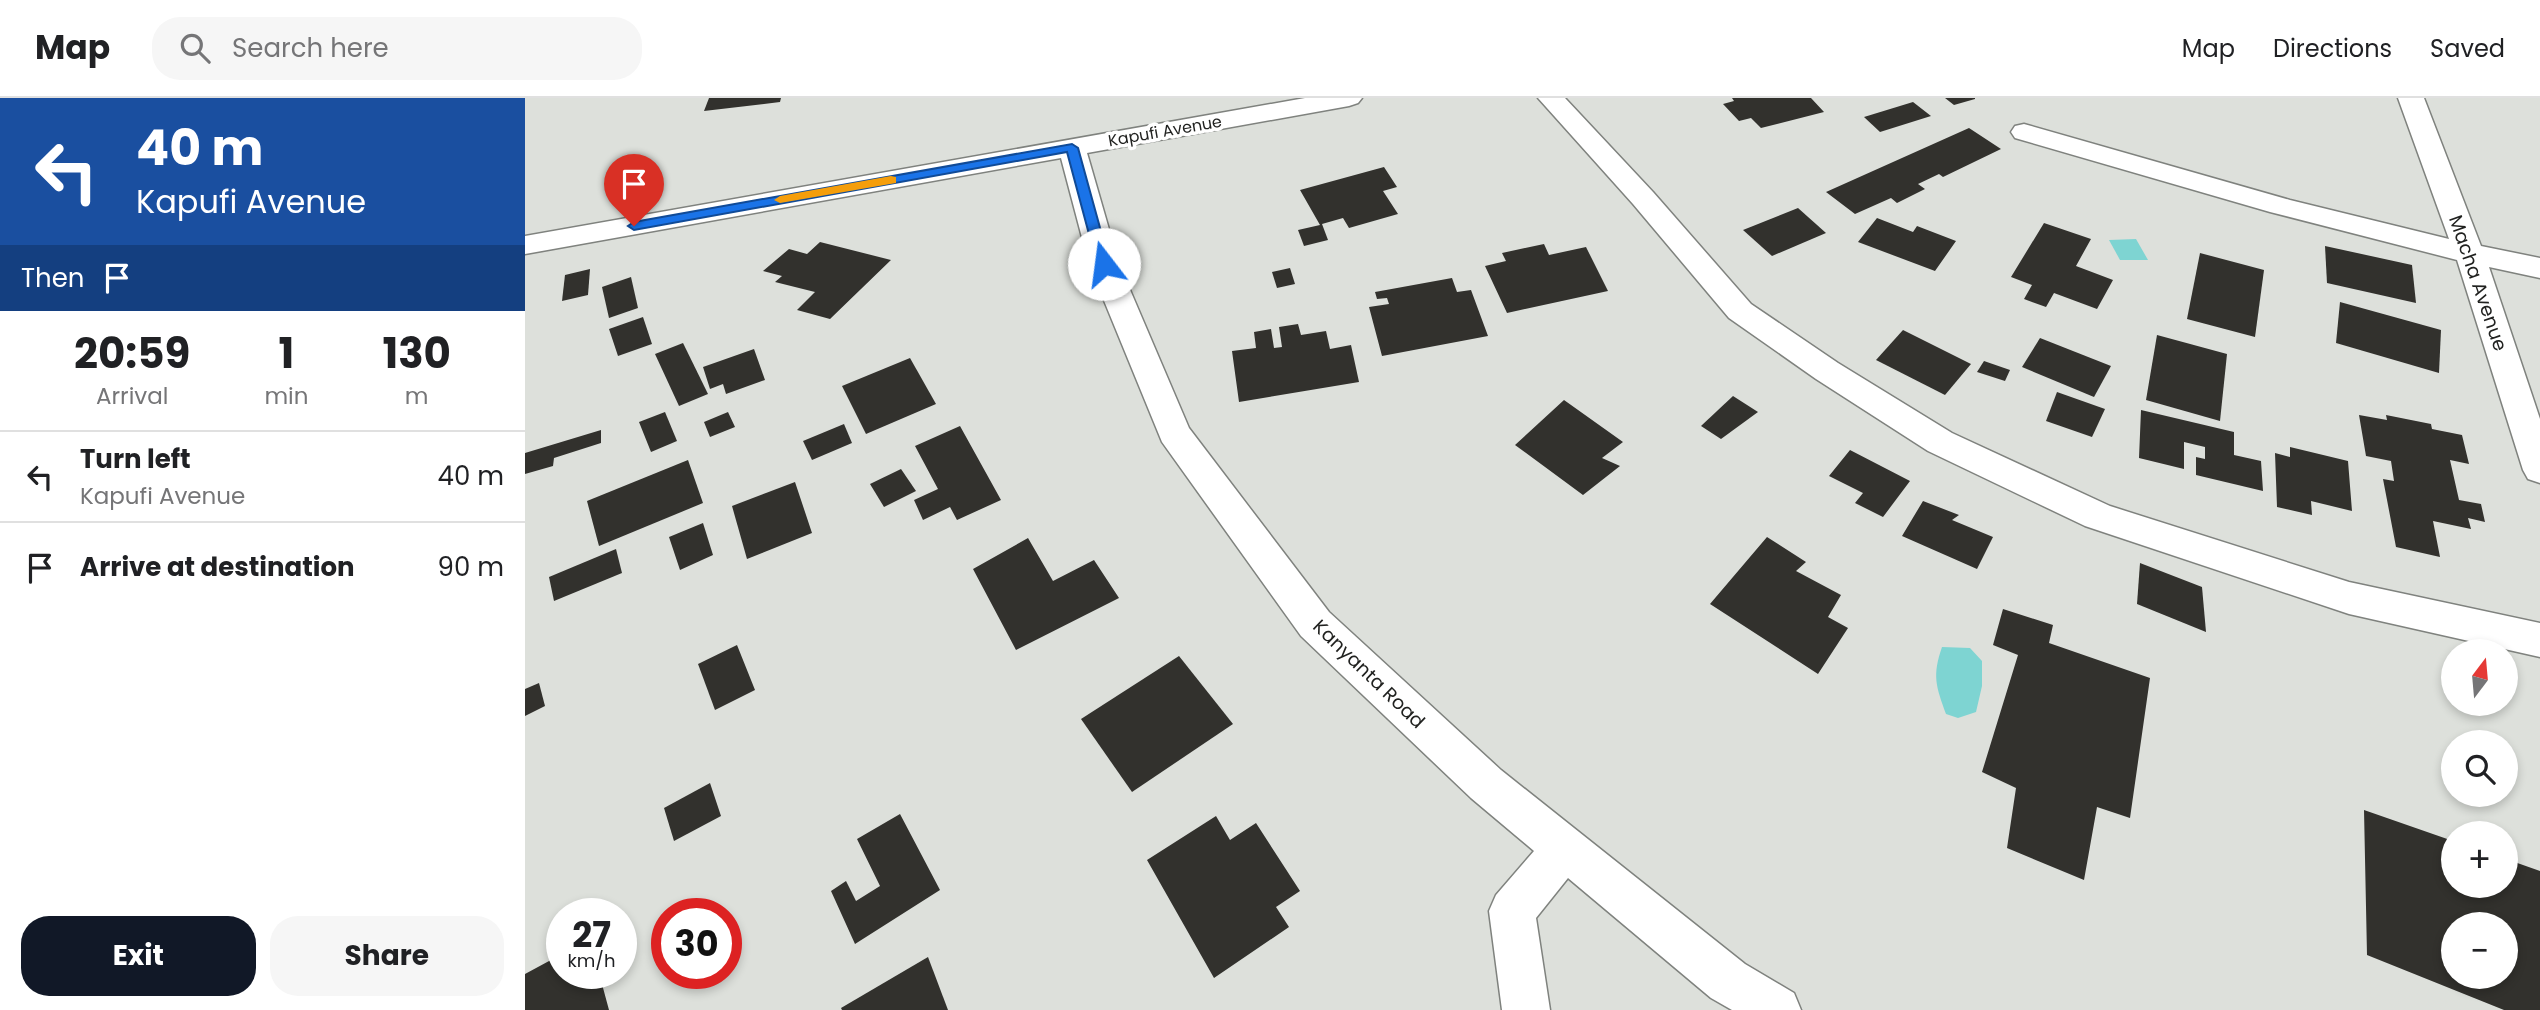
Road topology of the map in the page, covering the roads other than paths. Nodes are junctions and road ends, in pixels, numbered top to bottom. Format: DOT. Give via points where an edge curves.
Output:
graph roads {
  1 [pos="1349,98"];
  2 [pos="1551,98"];
  3 [pos="2411,98"];
  4 [pos="2024,132"];
  5 [pos="1072,148"];
  6 [pos="525,245"];
  7 [pos="2470,255"];
  8 [pos="2540,268"];
  9 [pos="2540,470"];
  10 [pos="2540,640"];
  11 [pos="1565,848"];
  12 [pos="1526,1010"];
  13 [pos="1777,1010"];
  1 -- 5 [label="street, Kapufi Avenue"];
  2 -- 10 [label="street" via="1740,311 1940,442 2125,525 2349,598"];
  3 -- 7 [label="street, Macha Avenue"];
  4 -- 7 [label="street" via="2249,198"];
  5 -- 6 [label="street, Kapufi Avenue"];
  5 -- 11 [label="street, Kanyanta Road" via="1104,264 1174,433 1315,624 1486,784"];
  7 -- 8 [label="street"];
  7 -- 9 [label="street, Macha Avenue"];
  11 -- 12 [label="street" via="1512,911"];
  11 -- 13 [label="street, Kanyanta Road" via="1728,981"];
}
